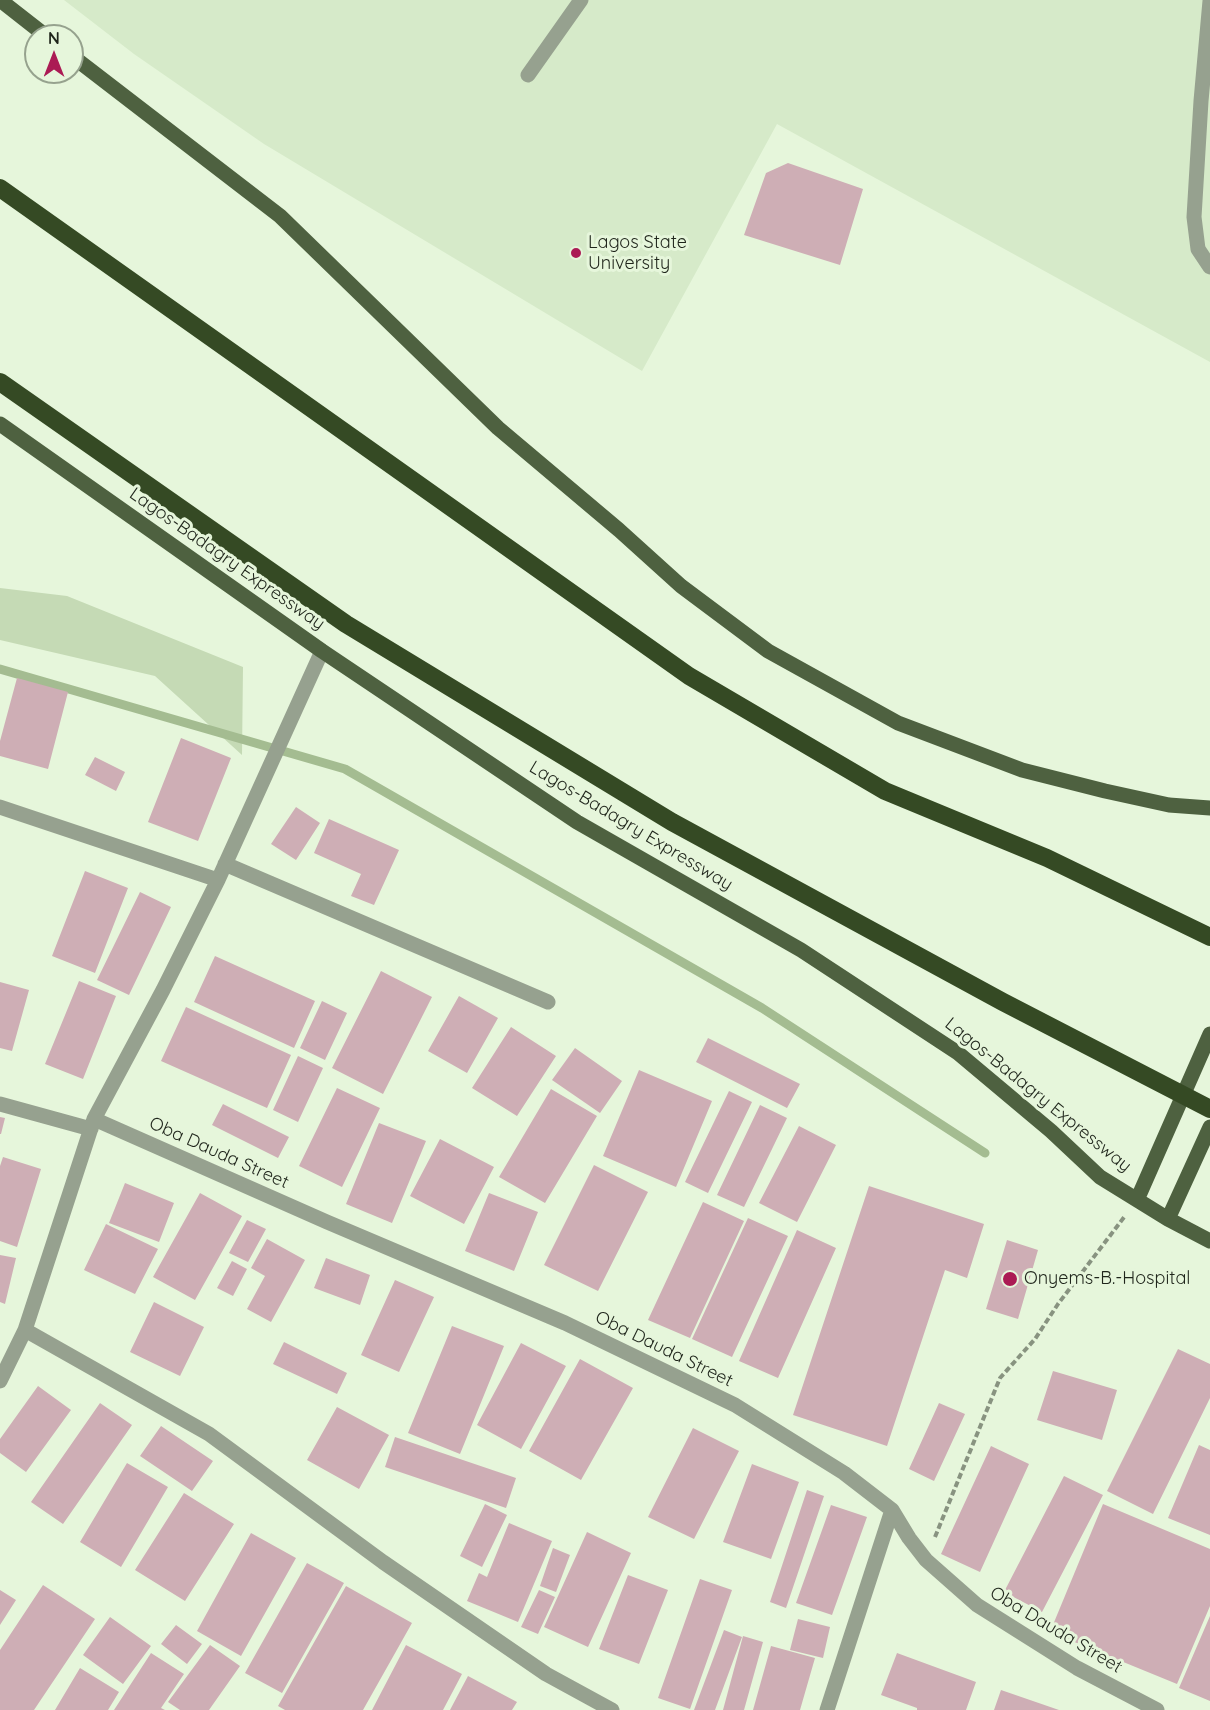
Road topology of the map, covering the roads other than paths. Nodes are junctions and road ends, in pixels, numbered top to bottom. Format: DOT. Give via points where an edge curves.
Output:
graph roads {
  1 [pos="0,0"];
  2 [pos="581,0"];
  3 [pos="1210,1"];
  4 [pos="31,24"];
  5 [pos="84,65"];
  6 [pos="528,75"];
  7 [pos="0,188"];
  8 [pos="1210,267"];
  9 [pos="0,382"];
  10 [pos="0,424"];
  11 [pos="322,651"];
  12 [pos="0,807"];
  13 [pos="1210,808"];
  14 [pos="225,864"];
  15 [pos="218,880"];
  16 [pos="1210,938"];
  17 [pos="548,1002"];
  18 [pos="1210,1034"];
  19 [pos="0,1104"];
  20 [pos="1210,1108"];
  21 [pos="93,1124"];
  22 [pos="1210,1127"];
  23 [pos="1137,1200"];
  24 [pos="1168,1219"];
  25 [pos="1210,1241"];
  26 [pos="25,1330"];
  27 [pos="0,1381"];
  28 [pos="892,1510"];
  29 [pos="612,1710"];
  30 [pos="827,1710"];
  31 [pos="1157,1710"];
  1 -- 4 [label="main road"];
  2 -- 6 [label="street"];
  3 -- 8 [label="street" via="1194,217 1198,249"];
  5 -- 13 [label="main road" via="280,216 498,428 681,586 768,651 898,723 1022,770 1169,805"];
  7 -- 16 [label="highway" via="689,676 885,791 1047,858"];
  9 -- 20 [label="highway, Lagos-Badagry Expressway" via="346,624 672,822 1003,1002"];
  10 -- 11 [label="main road, Lagos-Badagry Expressway"];
  11 -- 14 [label="street"];
  11 -- 23 [label="main road, Lagos-Badagry Expressway" via="577,822 801,950 958,1053 1100,1177"];
  12 -- 15 [label="street"];
  14 -- 15 [label="street"];
  14 -- 17 [label="street"];
  15 -- 21 [label="street"];
  18 -- 23 [label="main road"];
  19 -- 21 [label="street, Oba Dauda Street"];
  21 -- 26 [label="street"];
  21 -- 28 [label="street, Oba Dauda Street" via="565,1323 725,1400 844,1473"];
  22 -- 24 [label="main road"];
  23 -- 24 [label="main road, Lagos-Badagry Expressway"];
  24 -- 25 [label="main road, Lagos-Badagry Expressway"];
  26 -- 27 [label="street"];
  26 -- 29 [label="street" via="209,1434 383,1562 527,1661"];
  28 -- 30 [label="street"];
  28 -- 31 [label="street, Oba Dauda Street" via="926,1560 977,1605 1077,1668"];
}
